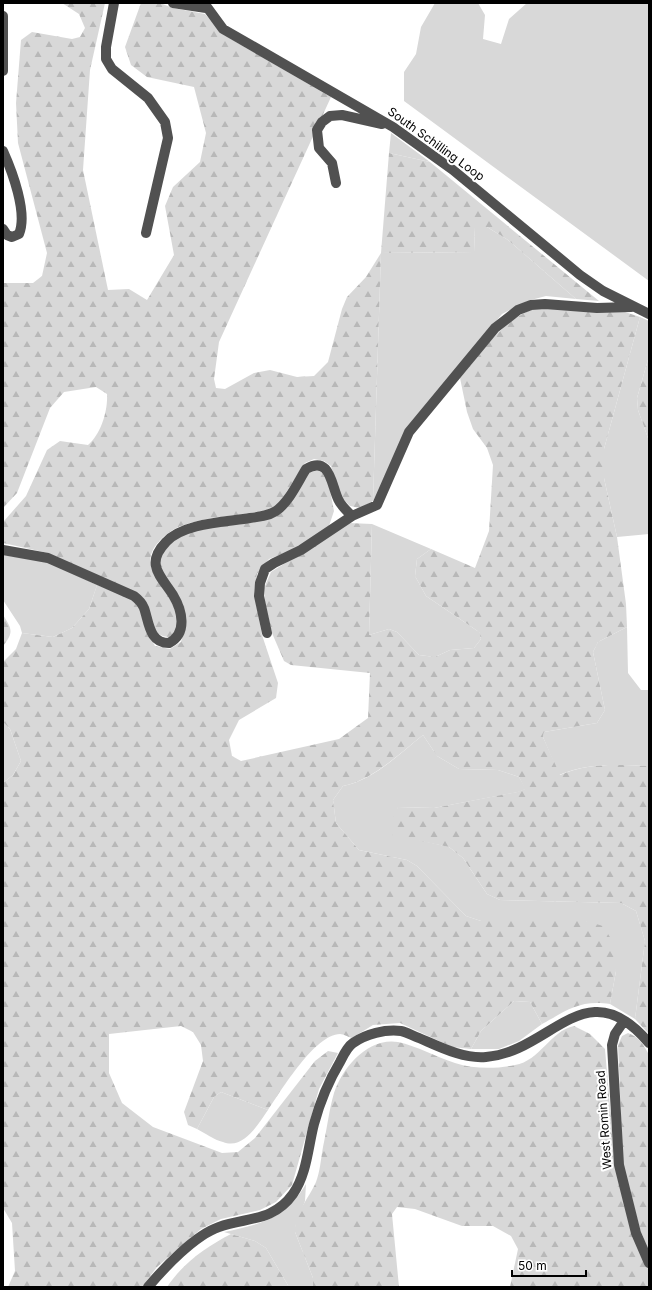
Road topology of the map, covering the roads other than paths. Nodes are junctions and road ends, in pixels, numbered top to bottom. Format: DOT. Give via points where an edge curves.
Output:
graph roads {
  1 [pos="114,3"];
  2 [pos="173,3"];
  3 [pos="205,5"];
  4 [pos="3,16"];
  5 [pos="3,71"];
  6 [pos="393,127"];
  7 [pos="3,151"];
  8 [pos="336,183"];
  9 [pos="3,229"];
  10 [pos="146,233"];
  11 [pos="631,307"];
  12 [pos="649,314"];
  13 [pos="352,516"];
  14 [pos="3,550"];
  15 [pos="267,633"];
  16 [pos="624,1021"];
  17 [pos="649,1043"];
  18 [pos="649,1263"];
  19 [pos="148,1287"];
  1 -- 10 [label="street" via="106,59 112,69 148,98 165,122 168,138"];
  2 -- 3 [label="street"];
  3 -- 6 [label="street, South Schilling Loop" via="223,28"];
  4 -- 5 [label="street"];
  6 -- 8 [label="street" via="342,115 330,116 322,122 317,130 319,148 332,163"];
  6 -- 11 [label="street, South Schilling Loop" via="453,170 580,275"];
  7 -- 9 [label="street" via="11,167 22,218 19,234 12,238"];
  11 -- 12 [label="street, South Schilling Loop"];
  11 -- 13 [label="street" via="597,308 545,304 518,310 495,328 409,432 377,505"];
  13 -- 14 [label="street" via="339,502 330,474 318,465 306,469 277,511 264,516 196,527 167,540 159,549 155,560 156,568 178,604 182,622 178,636 169,642 154,637 143,607 134,596 48,558"];
  13 -- 15 [label="street" via="302,550 266,569 260,582 259,596"];
  16 -- 17 [label="street" via="640,1032"];
  16 -- 18 [label="street, West Romin Road" via="615,1034 612,1045 619,1165 636,1233"];
  16 -- 19 [label="street" via="612,1015 588,1012 566,1020 518,1050 487,1057 448,1051 402,1031 380,1031 351,1044 324,1090 302,1177 293,1194 275,1212 219,1227 203,1235 162,1270"];
}
